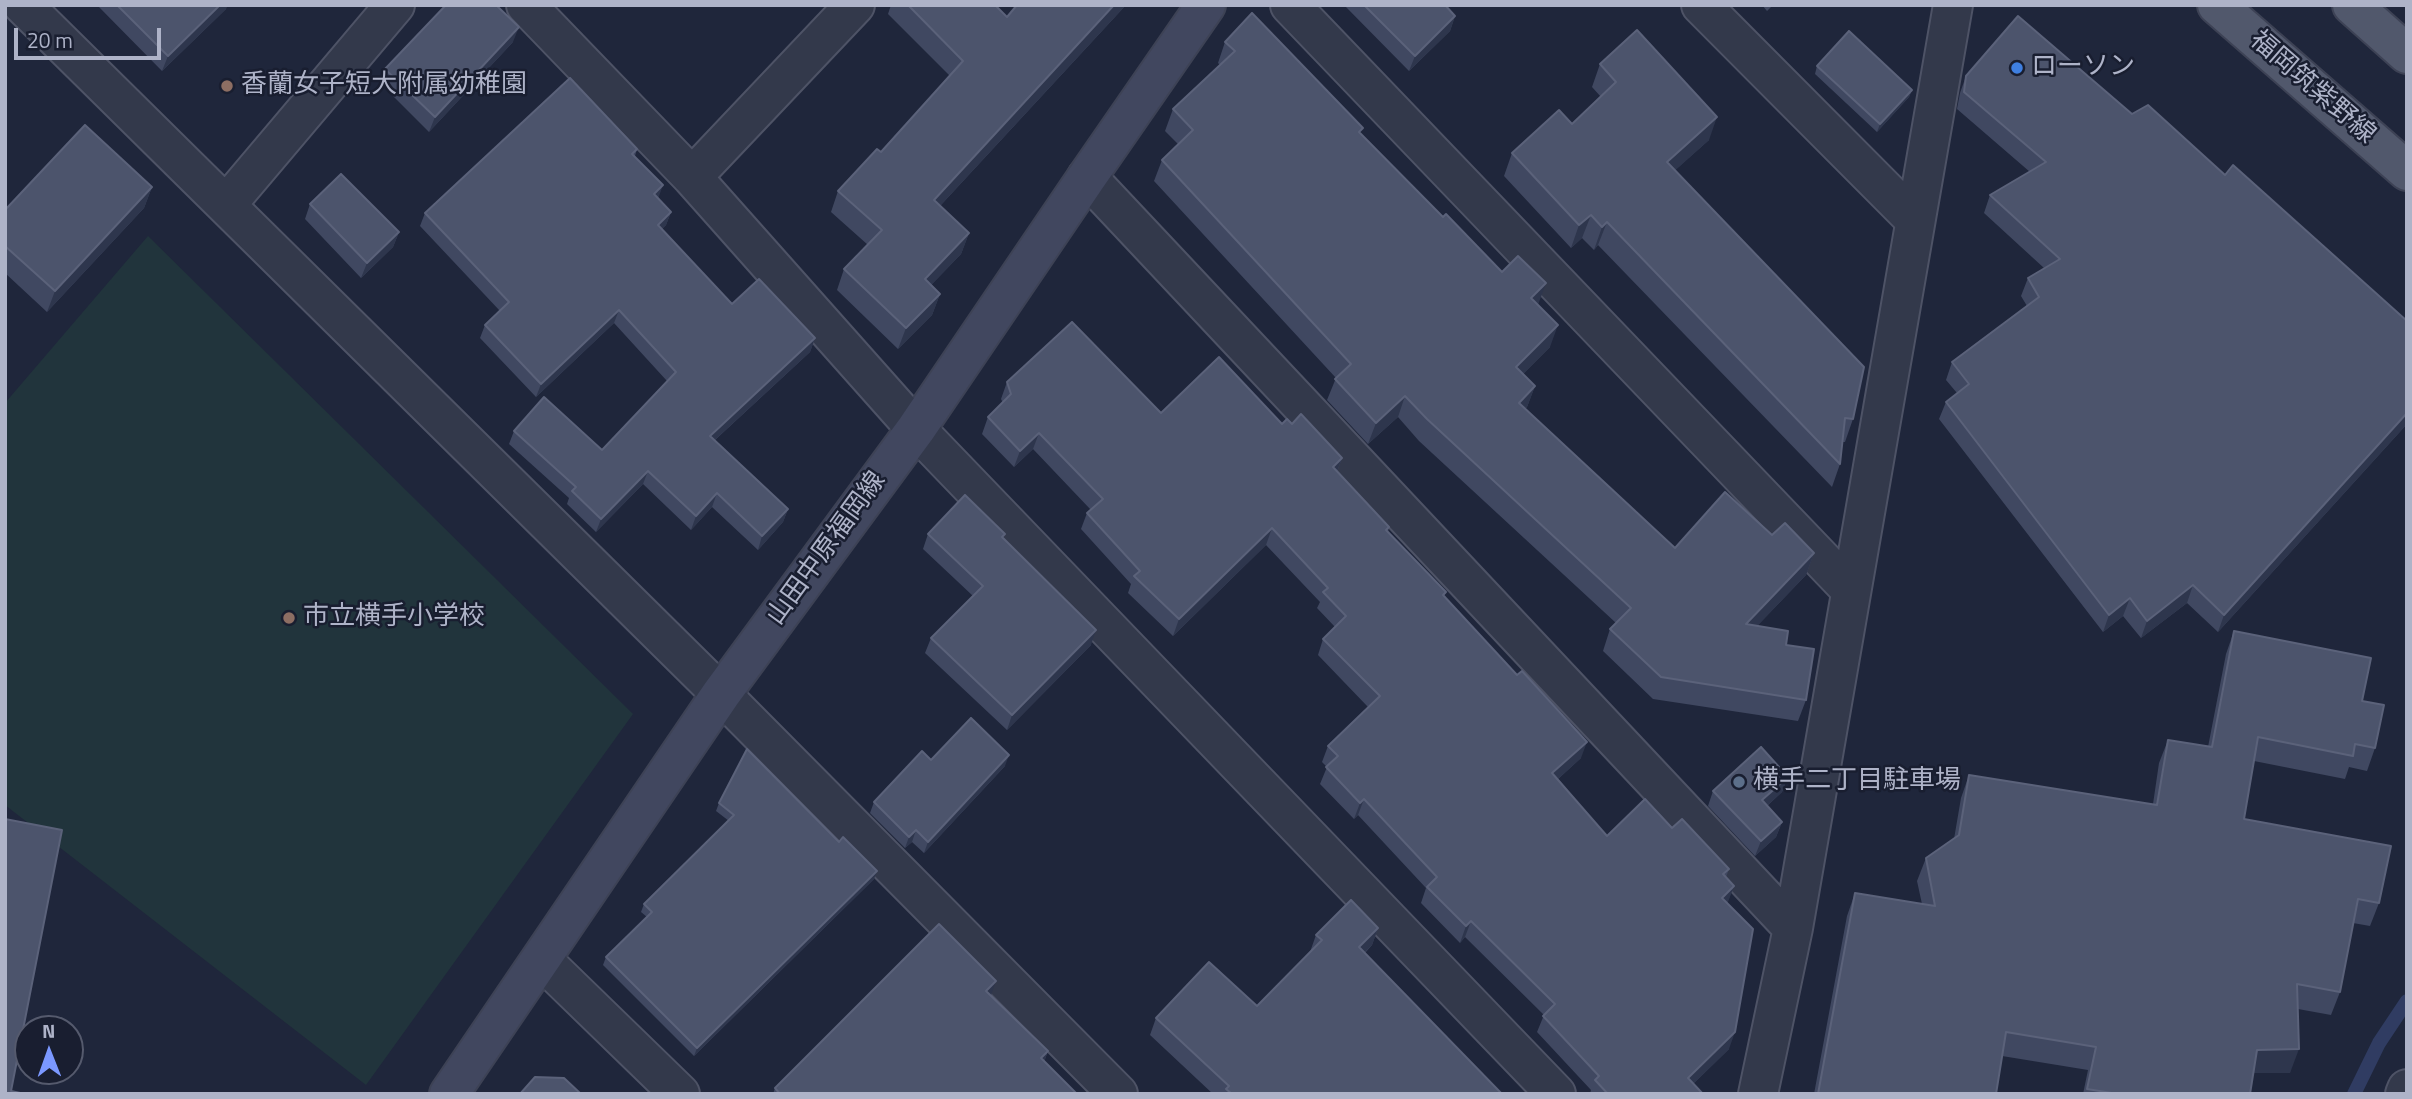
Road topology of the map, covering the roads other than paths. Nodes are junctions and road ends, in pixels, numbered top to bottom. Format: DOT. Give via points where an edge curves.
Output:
graph roads {
  1 [pos="23,5"];
  2 [pos="395,5"];
  3 [pos="526,5"];
  4 [pos="855,5"];
  5 [pos="1206,5"];
  6 [pos="1290,5"];
  7 [pos="1701,5"];
  8 [pos="1953,5"];
  9 [pos="2217,5"];
  10 [pos="2352,5"];
  11 [pos="2407,54"];
  12 [pos="2407,171"];
  13 [pos="692,177"];
  14 [pos="1087,177"];
  15 [pos="226,205"];
  16 [pos="1916,220"];
  17 [pos="916,429"];
  18 [pos="1851,590"];
  19 [pos="722,694"];
  20 [pos="1793,928"];
  21 [pos="542,960"];
  22 [pos="449,1094"];
  23 [pos="680,1094"];
  24 [pos="1118,1094"];
  25 [pos="1556,1094"];
  26 [pos="1758,1094"];
  1 -- 15 [label="street"];
  2 -- 15 [label="street"];
  3 -- 13 [label="street"];
  4 -- 13 [label="street"];
  5 -- 14 [label="main road, 山田中原福岡線"];
  6 -- 18 [label="street"];
  7 -- 16 [label="street"];
  8 -- 16 [label="street"];
  9 -- 12 [label="main road, 福岡筑紫野線"];
  10 -- 11 [label="main road"];
  13 -- 17 [label="street"];
  14 -- 17 [label="main road, 山田中原福岡線"];
  14 -- 20 [label="street"];
  15 -- 19 [label="street"];
  16 -- 18 [label="street"];
  17 -- 19 [label="main road, 山田中原福岡線"];
  17 -- 25 [label="street"];
  18 -- 20 [label="street"];
  19 -- 21 [label="main road, 山田中原福岡線"];
  19 -- 24 [label="street"];
  20 -- 26 [label="street"];
  21 -- 22 [label="main road, 山田中原福岡線"];
  21 -- 23 [label="street"];
}
